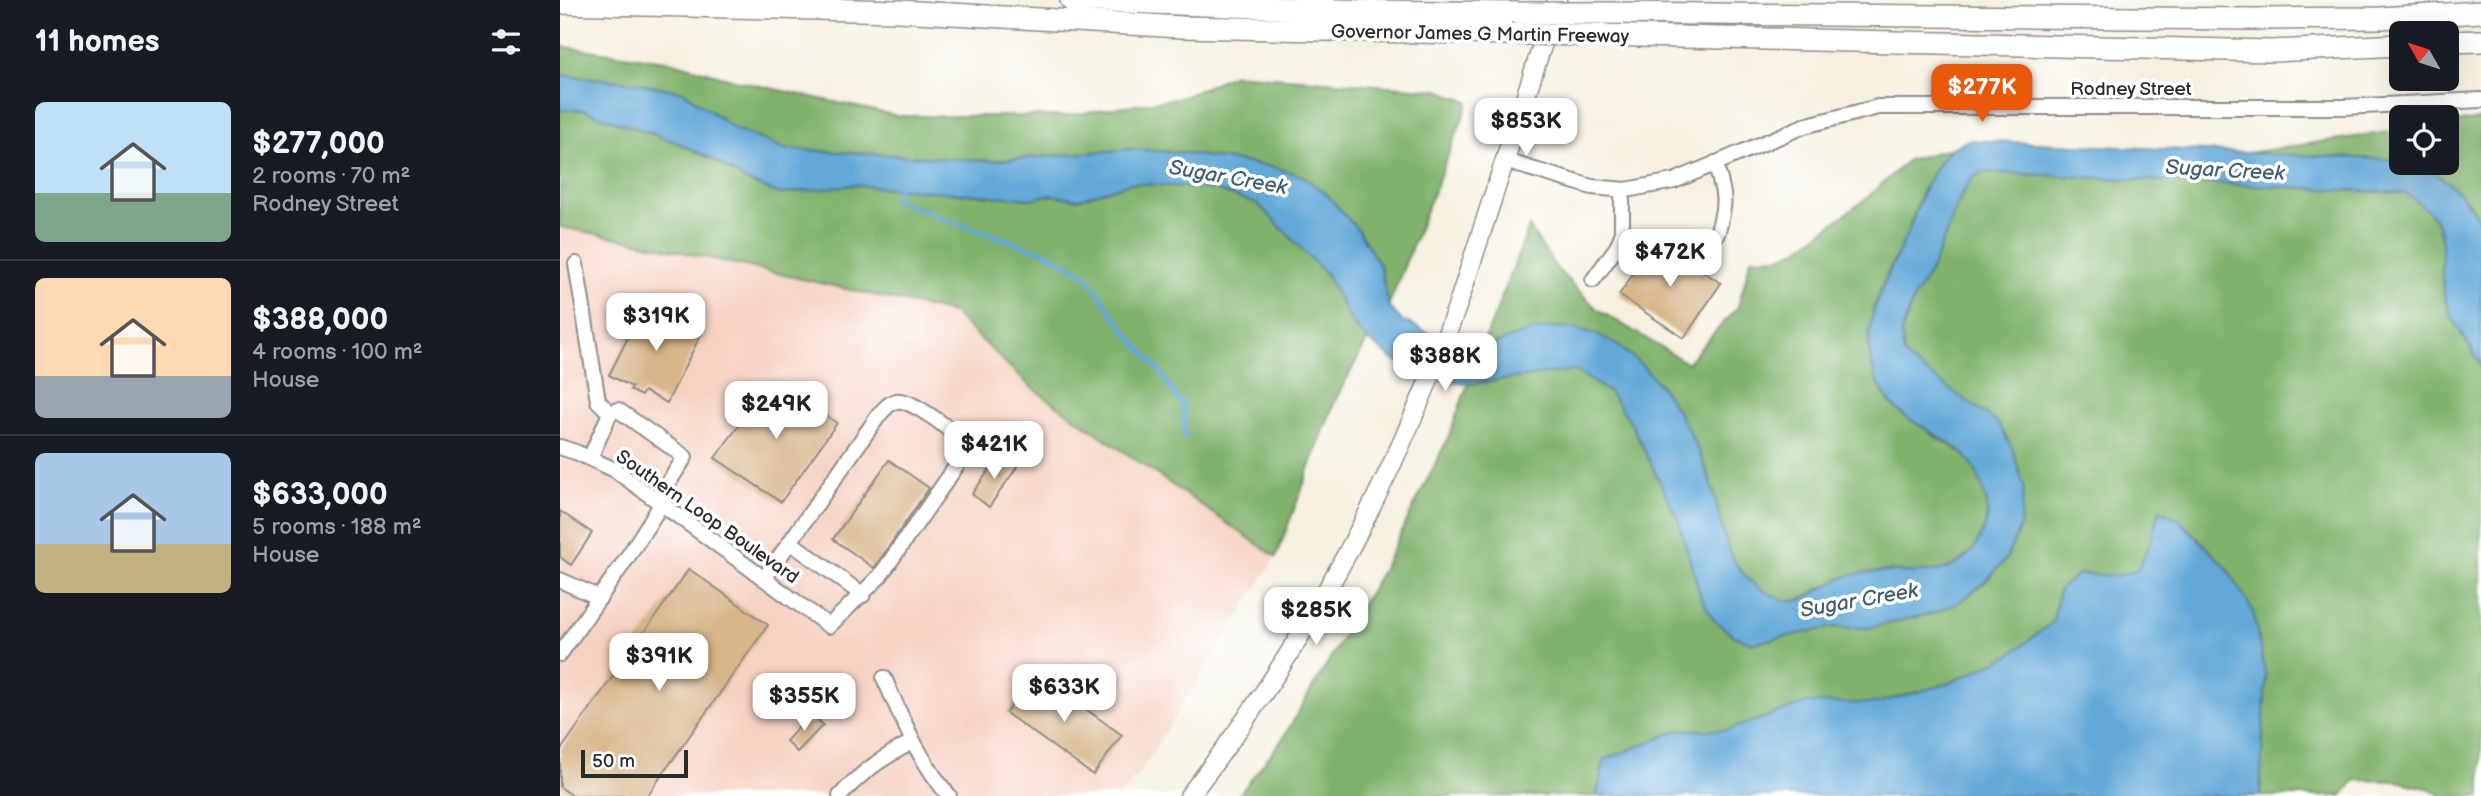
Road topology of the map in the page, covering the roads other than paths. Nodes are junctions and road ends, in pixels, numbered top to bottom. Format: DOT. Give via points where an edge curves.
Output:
graph roads {
  1 [pos="1071,0"];
  2 [pos="1557,0"];
  3 [pos="560,3"];
  4 [pos="2481,12"];
  5 [pos="2380,18"];
  6 [pos="2481,41"];
  7 [pos="2459,42"];
  8 [pos="2389,46"];
  9 [pos="2272,51"];
  10 [pos="2481,100"];
  11 [pos="1505,161"];
  12 [pos="1716,163"];
  13 [pos="1622,190"];
  14 [pos="1717,234"];
  15 [pos="576,264"];
  16 [pos="1593,280"];
  17 [pos="610,413"];
  18 [pos="560,447"];
  19 [pos="590,458"];
  20 [pos="662,503"];
  21 [pos="790,542"];
  22 [pos="764,579"];
  23 [pos="560,580"];
  24 [pos="863,595"];
  25 [pos="600,598"];
  26 [pos="560,654"];
  27 [pos="884,678"];
  28 [pos="912,742"];
  29 [pos="840,796"];
  30 [pos="949,796"];
  31 [pos="1189,796"];
  1 -- 5 [label="highway, bridge" via="1518,13"];
  2 -- 11 [label="main road"];
  3 -- 9 [label="highway, Governor James G Martin Freeway, bridge" via="899,11 1182,27"];
  4 -- 5 [label="highway"];
  5 -- 9 [label="highway"];
  6 -- 7 [label="highway"];
  8 -- 9 [label="highway, Governor James G Martin Freeway"];
  10 -- 12 [label="street, Rodney Street" via="2344,107 1878,107 1804,126"];
  11 -- 13 [label="street, Rodney Street" via="1592,187"];
  11 -- 31 [label="main road" via="1436,363 1391,466 1320,604 1272,682"];
  12 -- 13 [label="street, Rodney Street" via="1674,181"];
  12 -- 14 [label="street" via="1725,209"];
  13 -- 16 [label="street" via="1622,234"];
  15 -- 17 [label="street" via="598,401"];
  17 -- 19 [label="street"];
  17 -- 20 [label="street" via="618,410 685,457 665,488"];
  18 -- 19 [label="street, Southern Loop Boulevard"];
  19 -- 20 [label="street, Southern Loop Boulevard"];
  20 -- 22 [label="street, Southern Loop Boulevard"];
  20 -- 25 [label="street"];
  21 -- 22 [label="street"];
  21 -- 24 [label="street"];
  21 -- 24 [label="street" via="879,415 899,400 912,403 958,438 962,458"];
  22 -- 24 [label="street, Southern Loop Boulevard" via="829,626"];
  23 -- 25 [label="street"];
  25 -- 26 [label="street"];
  27 -- 28 [label="street"];
  28 -- 29 [label="street" via="874,763"];
  28 -- 30 [label="street"];
}
